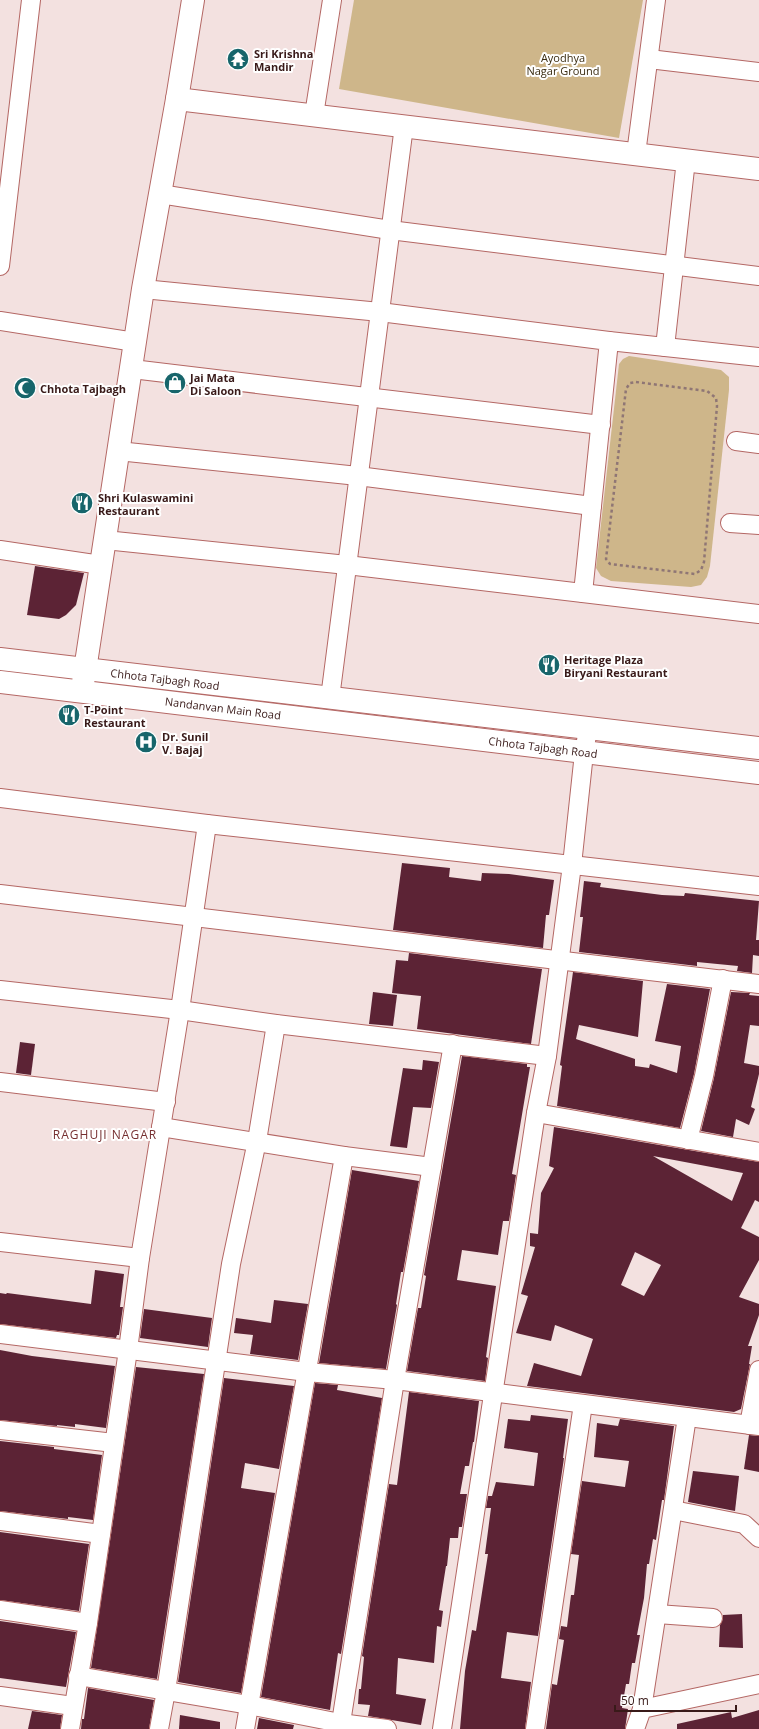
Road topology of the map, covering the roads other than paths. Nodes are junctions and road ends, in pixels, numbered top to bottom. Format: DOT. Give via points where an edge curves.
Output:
graph roads {
  1 [pos="32,0"];
  2 [pos="193,0"];
  3 [pos="332,0"];
  4 [pos="656,0"];
  5 [pos="649,59"];
  6 [pos="759,72"];
  7 [pos="177,99"];
  8 [pos="314,115"];
  9 [pos="404,126"];
  10 [pos="636,154"];
  11 [pos="686,160"];
  12 [pos="759,169"];
  13 [pos="160,194"];
  14 [pos="390,230"];
  15 [pos="674,264"];
  16 [pos="0,266"];
  17 [pos="759,276"];
  18 [pos="143,289"];
  19 [pos="380,312"];
  20 [pos="0,320"];
  21 [pos="609,341"];
  22 [pos="135,342"];
  23 [pos="665,347"];
  24 [pos="759,358"];
  25 [pos="132,369"];
  26 [pos="369,397"];
  27 [pos="601,425"];
  28 [pos="736,441"];
  29 [pos="759,444"];
  30 [pos="118,451"];
  31 [pos="358,476"];
  32 [pos="592,506"];
  33 [pos="730,523"];
  34 [pos="759,525"];
  35 [pos="105,540"];
  36 [pos="0,550"];
  37 [pos="101,565"];
  38 [pos="347,565"];
  39 [pos="582,593"];
  40 [pos="759,614"];
  41 [pos="0,659"];
  42 [pos="84,680"];
  43 [pos="0,682"];
  44 [pos="330,698"];
  45 [pos="327,720"];
  46 [pos="588,729"];
  47 [pos="759,748"];
  48 [pos="584,753"];
  49 [pos="759,773"];
  50 [pos="0,798"];
  51 [pos="207,824"];
  52 [pos="572,865"];
  53 [pos="759,886"];
  54 [pos="0,894"];
  55 [pos="194,917"];
  56 [pos="559,959"];
  57 [pos="723,979"];
  58 [pos="759,984"];
  59 [pos="0,990"];
  60 [pos="180,1010"];
  61 [pos="276,1024"];
  62 [pos="453,1044"];
  63 [pos="547,1056"];
  64 [pos="0,1082"];
  65 [pos="166,1102"];
  66 [pos="536,1113"];
  67 [pos="162,1127"];
  68 [pos="688,1140"];
  69 [pos="257,1141"];
  70 [pos="759,1152"];
  71 [pos="344,1156"];
  72 [pos="432,1167"];
  73 [pos="0,1242"];
  74 [pos="140,1258"];
  75 [pos="0,1334"];
  76 [pos="128,1350"];
  77 [pos="217,1361"];
  78 [pos="759,1370"];
  79 [pos="308,1372"];
  80 [pos="395,1380"];
  81 [pos="493,1393"];
  82 [pos="584,1404"];
  83 [pos="687,1417"];
  84 [pos="754,1426"];
  85 [pos="0,1430"];
  86 [pos="114,1443"];
  87 [pos="673,1510"];
  88 [pos="0,1521"];
  89 [pos="101,1534"];
  90 [pos="759,1538"];
  91 [pos="0,1610"];
  92 [pos="657,1614"];
  93 [pos="713,1618"];
  94 [pos="88,1623"];
  95 [pos="78,1676"];
  96 [pos="759,1684"];
  97 [pos="166,1692"];
  98 [pos="0,1696"];
  99 [pos="249,1705"];
  100 [pos="73,1706"];
  101 [pos="642,1709"];
  102 [pos="340,1726"];
  103 [pos="70,1729"];
  104 [pos="159,1729"];
  105 [pos="245,1729"];
  106 [pos="387,1729"];
  107 [pos="442,1729"];
  108 [pos="535,1729"];
  109 [pos="635,1729"];
  1 -- 16 [label="street"];
  2 -- 7 [label="main road"];
  3 -- 8 [label="street"];
  4 -- 5 [label="street"];
  5 -- 6 [label="street"];
  5 -- 10 [label="street"];
  7 -- 8 [label="main road"];
  7 -- 13 [label="main road"];
  8 -- 9 [label="main road"];
  9 -- 10 [label="main road"];
  9 -- 14 [label="street"];
  10 -- 11 [label="main road"];
  11 -- 12 [label="main road"];
  11 -- 15 [label="street"];
  13 -- 14 [label="street"];
  13 -- 18 [label="main road"];
  14 -- 15 [label="street"];
  14 -- 19 [label="street"];
  15 -- 17 [label="street"];
  15 -- 23 [label="street"];
  18 -- 19 [label="street"];
  18 -- 22 [label="main road"];
  19 -- 21 [label="street"];
  19 -- 26 [label="street"];
  20 -- 22 [label="street"];
  21 -- 23 [label="street"];
  21 -- 27 [label="street"];
  22 -- 25 [label="main road"];
  23 -- 24 [label="street"];
  25 -- 26 [label="street"];
  25 -- 30 [label="main road"];
  26 -- 27 [label="street"];
  26 -- 31 [label="street"];
  27 -- 32 [label="street"];
  28 -- 29 [label="street"];
  30 -- 31 [label="street"];
  30 -- 35 [label="main road"];
  31 -- 32 [label="street"];
  31 -- 38 [label="street"];
  32 -- 39 [label="street"];
  33 -- 34 [label="street"];
  35 -- 37 [label="main road"];
  35 -- 38 [label="street"];
  36 -- 37 [label="street"];
  37 -- 42 [label="main road"];
  38 -- 39 [label="street"];
  38 -- 44 [label="street"];
  39 -- 40 [label="street"];
  41 -- 42 [label="main road, Chhota Tajbagh Road"];
  42 -- 43 [label="main road, Nandanvan Main Road"];
  42 -- 44 [label="main road, Chhota Tajbagh Road"];
  42 -- 45 [label="main road, Nandanvan Main Road"];
  44 -- 46 [label="main road, Chhota Tajbagh Road"];
  45 -- 48 [label="main road, Chhota Tajbagh Road"];
  46 -- 47 [label="main road, Chhota Tajbagh Road"];
  46 -- 48 [label="street"];
  48 -- 49 [label="main road, Chhota Tajbagh Road"];
  48 -- 52 [label="street"];
  50 -- 51 [label="street"];
  51 -- 52 [label="street"];
  51 -- 55 [label="street"];
  52 -- 53 [label="street"];
  52 -- 56 [label="street"];
  54 -- 55 [label="street"];
  55 -- 56 [label="street"];
  55 -- 60 [label="street"];
  56 -- 57 [label="street"];
  56 -- 63 [label="street"];
  57 -- 58 [label="street"];
  57 -- 68 [label="street" via="704,1076"];
  59 -- 60 [label="street"];
  60 -- 61 [label="street"];
  60 -- 65 [label="street"];
  61 -- 62 [label="street"];
  61 -- 69 [label="street"];
  62 -- 63 [label="street"];
  62 -- 72 [label="street"];
  63 -- 66 [label="street"];
  64 -- 65 [label="street"];
  65 -- 67 [label="street"];
  66 -- 68 [label="street"];
  66 -- 81 [label="street"];
  67 -- 69 [label="street"];
  67 -- 74 [label="street"];
  68 -- 70 [label="street"];
  69 -- 71 [label="street"];
  69 -- 77 [label="street" via="231,1264"];
  71 -- 72 [label="street"];
  71 -- 79 [label="street"];
  72 -- 80 [label="street"];
  73 -- 74 [label="street"];
  74 -- 76 [label="street"];
  75 -- 76 [label="street"];
  76 -- 77 [label="street"];
  76 -- 86 [label="street"];
  77 -- 79 [label="street"];
  77 -- 97 [label="street"];
  78 -- 84 [label="street"];
  79 -- 80 [label="street"];
  79 -- 99 [label="street"];
  80 -- 81 [label="street"];
  80 -- 102 [label="street"];
  81 -- 82 [label="street"];
  81 -- 107 [label="street"];
  82 -- 83 [label="street"];
  82 -- 108 [label="street"];
  83 -- 84 [label="street"];
  83 -- 87 [label="street"];
  85 -- 86 [label="street"];
  86 -- 89 [label="street"];
  87 -- 90 [label="street" via="744,1524"];
  87 -- 92 [label="street"];
  88 -- 89 [label="street"];
  89 -- 94 [label="street"];
  91 -- 94 [label="street"];
  92 -- 93 [label="street"];
  92 -- 101 [label="street"];
  94 -- 95 [label="street"];
  95 -- 97 [label="street"];
  95 -- 100 [label="street"];
  96 -- 101 [label="street"];
  97 -- 99 [label="street"];
  97 -- 104 [label="street"];
  98 -- 100 [label="street"];
  99 -- 102 [label="street"];
  99 -- 105 [label="street"];
  100 -- 103 [label="street"];
  101 -- 109 [label="street"];
  102 -- 106 [label="street"];
}
